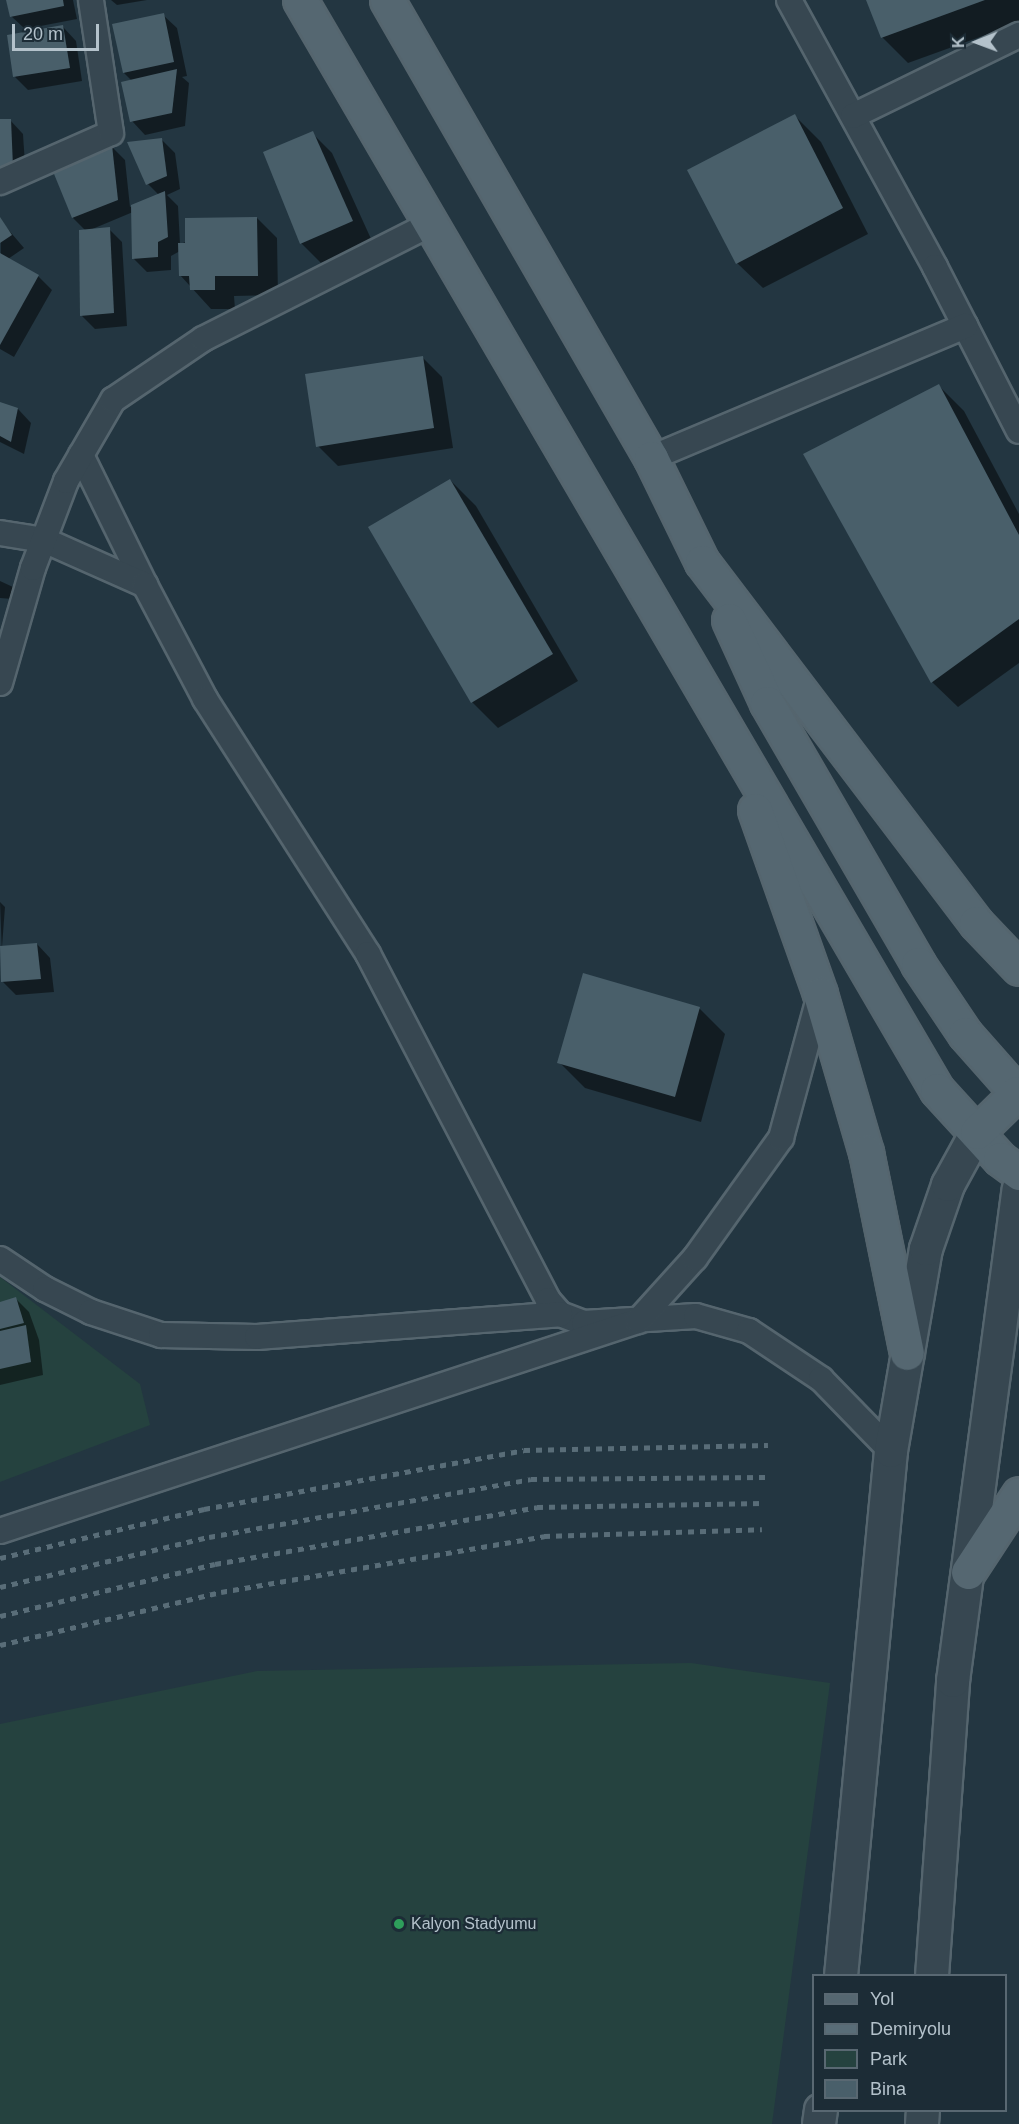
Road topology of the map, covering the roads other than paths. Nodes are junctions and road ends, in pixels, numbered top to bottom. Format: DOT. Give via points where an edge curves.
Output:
graph roads {
  1 [pos="91,0"];
  2 [pos="300,0"];
  3 [pos="387,0"];
  4 [pos="789,0"];
  5 [pos="1019,35"];
  6 [pos="853,116"];
  7 [pos="0,182"];
  8 [pos="433,223"];
  9 [pos="965,326"];
  10 [pos="1019,431"];
  11 [pos="81,455"];
  12 [pos="651,458"];
  13 [pos="0,533"];
  14 [pos="44,540"];
  15 [pos="702,562"];
  16 [pos="145,585"];
  17 [pos="0,682"];
  18 [pos="728,734"];
  19 [pos="1019,968"];
  20 [pos="819,994"];
  21 [pos="1018,1094"];
  22 [pos="977,1132"];
  23 [pos="1019,1173"];
  24 [pos="1019,1189"];
  25 [pos="0,1259"];
  26 [pos="560,1314"];
  27 [pos="638,1321"];
  28 [pos="907,1353"];
  29 [pos="891,1451"];
  30 [pos="1019,1494"];
  31 [pos="3,1528"];
  32 [pos="968,1572"];
  33 [pos="841,1974"];
  34 [pos="932,1974"];
  1 -- 7 [label="street" via="111,133"];
  2 -- 8 [label="main road"];
  3 -- 12 [label="main road"];
  4 -- 6 [label="street"];
  5 -- 6 [label="street"];
  6 -- 9 [label="street"];
  8 -- 11 [label="street" via="202,339 113,400"];
  8 -- 18 [label="main road"];
  9 -- 10 [label="street"];
  9 -- 12 [label="street"];
  11 -- 14 [label="street" via="66,481"];
  11 -- 16 [label="street"];
  12 -- 15 [label="main road"];
  13 -- 14 [label="street"];
  14 -- 16 [label="street"];
  14 -- 17 [label="street"];
  15 -- 19 [label="main road" via="976,923"];
  15 -- 21 [label="main road" via="767,703 918,964 965,1034"];
  16 -- 26 [label="street" via="205,699 368,954 548,1300"];
  18 -- 20 [label="main road"];
  18 -- 22 [label="main road" via="937,1090"];
  20 -- 27 [label="street" via="781,1138 695,1258"];
  20 -- 28 [label="main road" via="866,1152"];
  21 -- 22 [label="main road"];
  22 -- 23 [label="main road" via="1000,1159"];
  22 -- 28 [label="street" via="948,1185 926,1249"];
  24 -- 32 [label="street"];
  25 -- 26 [label="street" via="45,1289 91,1312 161,1335 257,1337"];
  26 -- 27 [label="street" via="584,1323"];
  27 -- 29 [label="street" via="696,1316 749,1331 821,1379"];
  27 -- 31 [label="street"];
  28 -- 29 [label="street"];
  29 -- 33 [label="street"];
  30 -- 32 [label="main road"];
  32 -- 34 [label="street" via="953,1681"];
}
